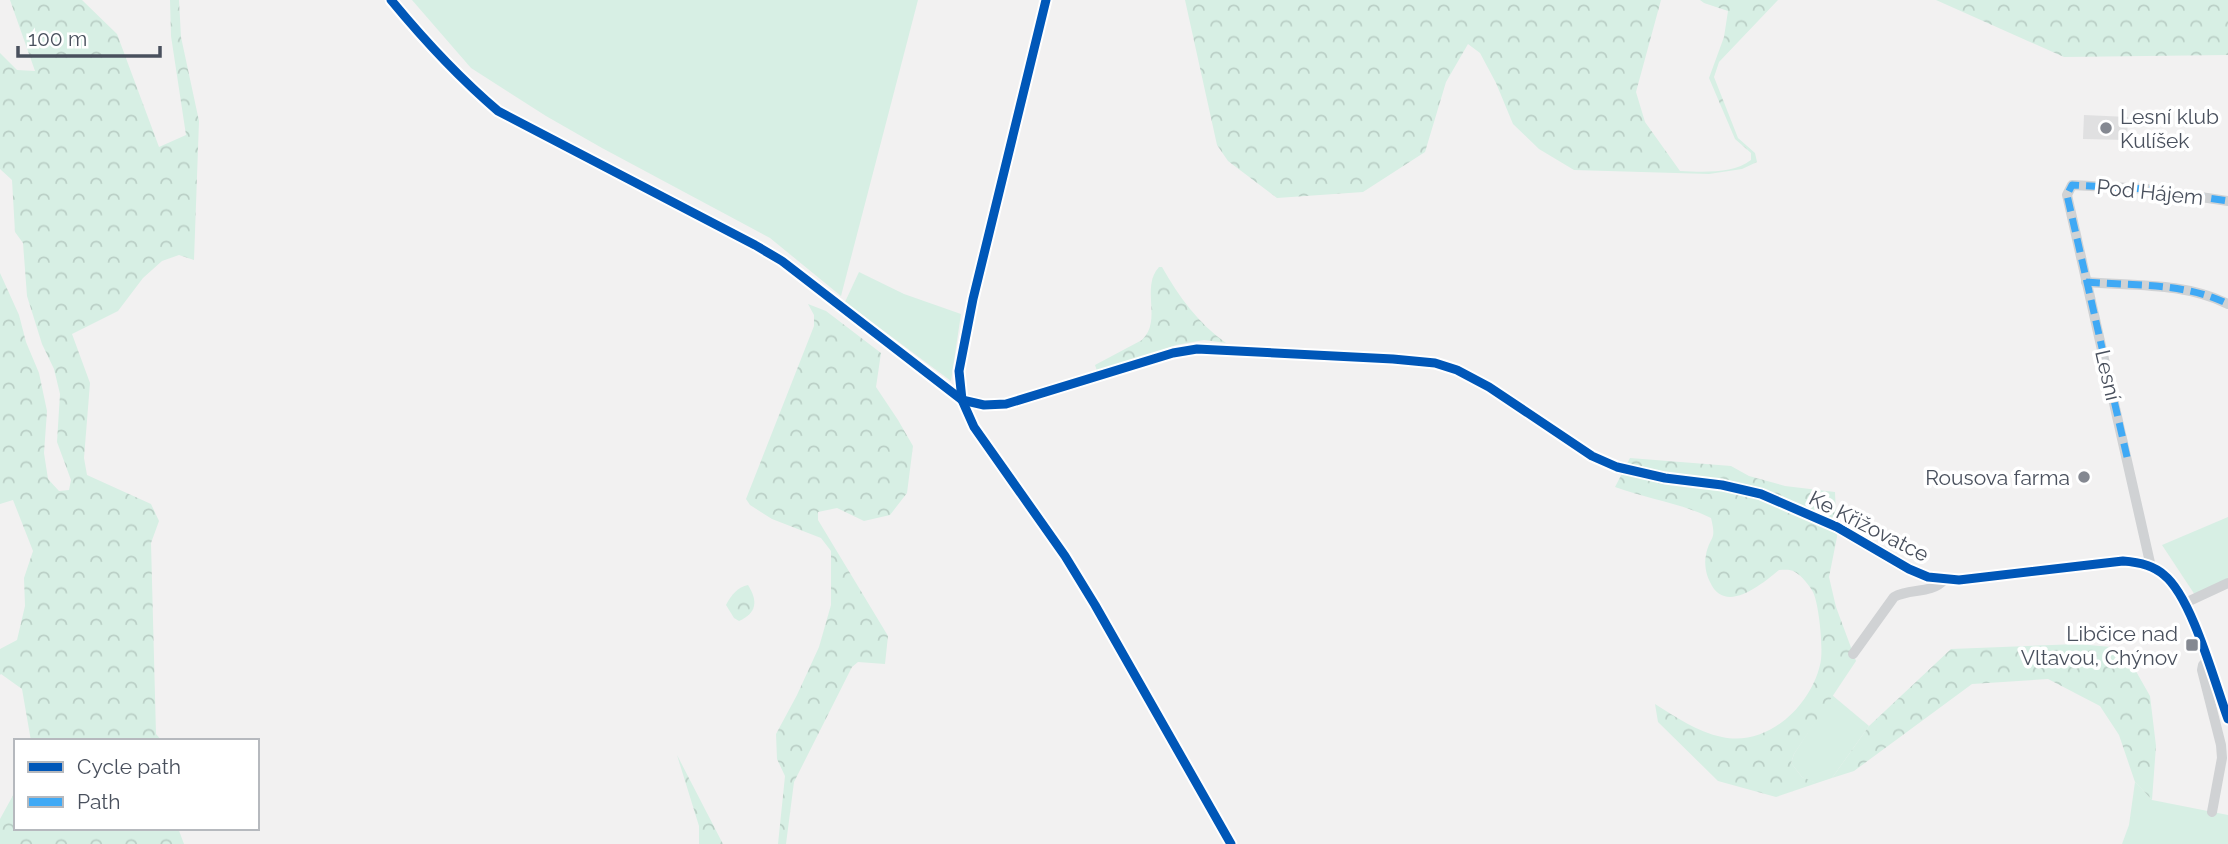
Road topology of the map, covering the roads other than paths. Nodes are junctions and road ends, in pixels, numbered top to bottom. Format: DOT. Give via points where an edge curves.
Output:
graph roads {
  1 [pos="391,0"];
  2 [pos="1046,0"];
  3 [pos="2072,185"];
  4 [pos="2228,201"];
  5 [pos="2086,282"];
  6 [pos="2228,304"];
  7 [pos="962,400"];
  8 [pos="2151,567"];
  9 [pos="1944,580"];
  10 [pos="2228,583"];
  11 [pos="2185,603"];
  12 [pos="1853,654"];
  13 [pos="2207,661"];
  14 [pos="2228,719"];
  15 [pos="2212,812"];
  16 [pos="1231,844"];
  1 -- 7 [label="street" via="458,76 498,111 782,261"];
  2 -- 7 [label="street" via="973,299 959,371"];
  3 -- 4 [label="street, Pod Hájem" via="2147,189"];
  3 -- 5 [label="street, Lesní" via="2067,195"];
  5 -- 6 [label="street" via="2172,287"];
  5 -- 8 [label="street, Lesní"];
  7 -- 9 [label="street, Ke Křižovatce" via="1006,404 1197,349 1435,363 1489,387 1592,456 1617,467 1761,494 1837,527 1919,573"];
  7 -- 16 [label="street" via="975,427 1096,605"];
  8 -- 9 [label="street, Ke Křižovatce" via="2123,561"];
  8 -- 11 [label="street" via="2168,578"];
  9 -- 12 [label="street" via="1931,589 1894,597"];
  10 -- 11 [label="street"];
  11 -- 13 [label="street"];
  13 -- 14 [label="street"];
  13 -- 15 [label="street" via="2202,670 2222,758"];
}
